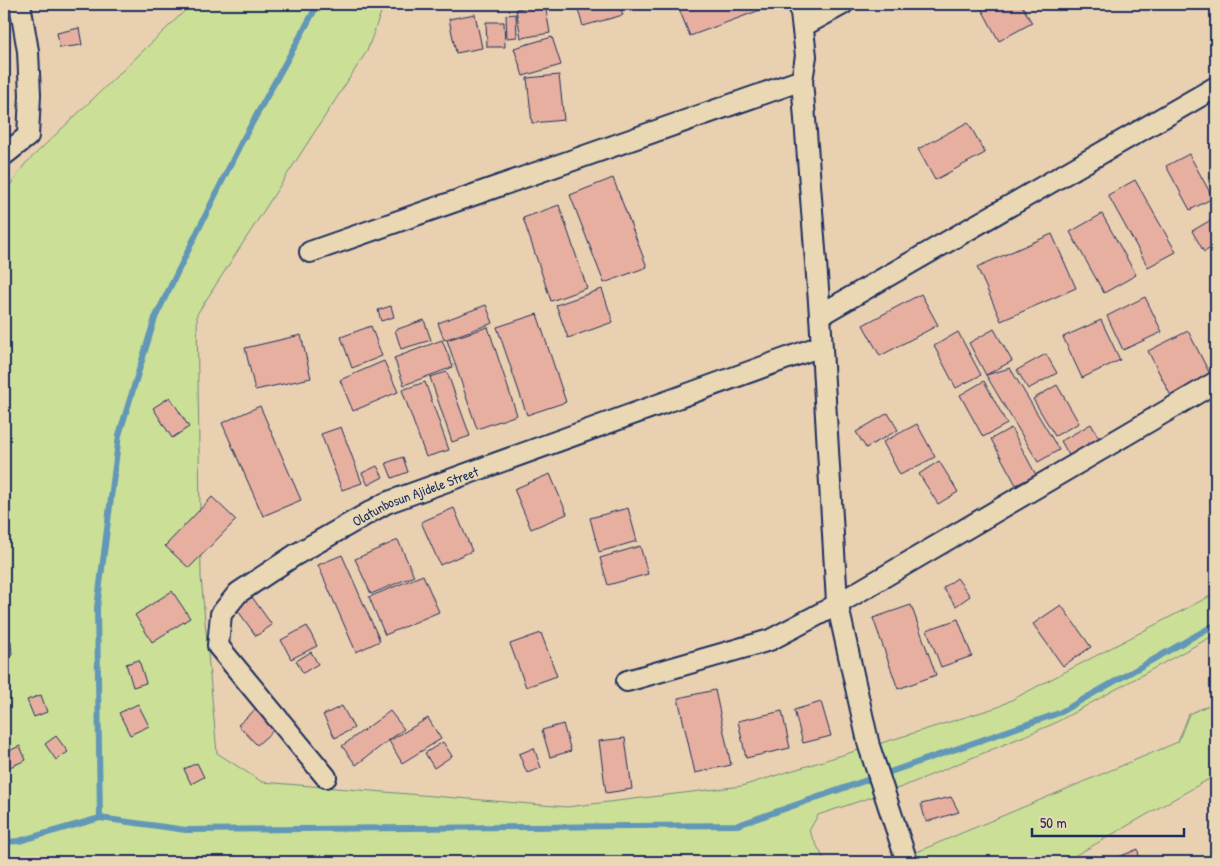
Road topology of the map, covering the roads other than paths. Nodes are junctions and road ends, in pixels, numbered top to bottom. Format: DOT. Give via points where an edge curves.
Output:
graph roads {
  1 [pos="20,4"];
  2 [pos="800,4"];
  3 [pos="844,4"];
  4 [pos="803,26"];
  5 [pos="802,80"];
  6 [pos="1216,87"];
  7 [pos="4,155"];
  8 [pos="310,252"];
  9 [pos="820,315"];
  10 [pos="821,346"];
  11 [pos="1216,382"];
  12 [pos="838,602"];
  13 [pos="627,680"];
  14 [pos="326,777"];
  15 [pos="907,862"];
  1 -- 7 [label="street" via="28,52 28,136"];
  2 -- 4 [label="street"];
  3 -- 4 [label="street"];
  4 -- 5 [label="street" via="806,56"];
  5 -- 8 [label="street"];
  5 -- 9 [label="street"];
  6 -- 9 [label="street"];
  9 -- 10 [label="street"];
  10 -- 12 [label="street"];
  10 -- 14 [label="street, Olatunbosun Ajidele Street" via="386,503 294,555 238,593 221,614 218,646"];
  11 -- 12 [label="street"];
  12 -- 13 [label="street" via="770,640"];
  12 -- 15 [label="street" via="869,746"];
}
